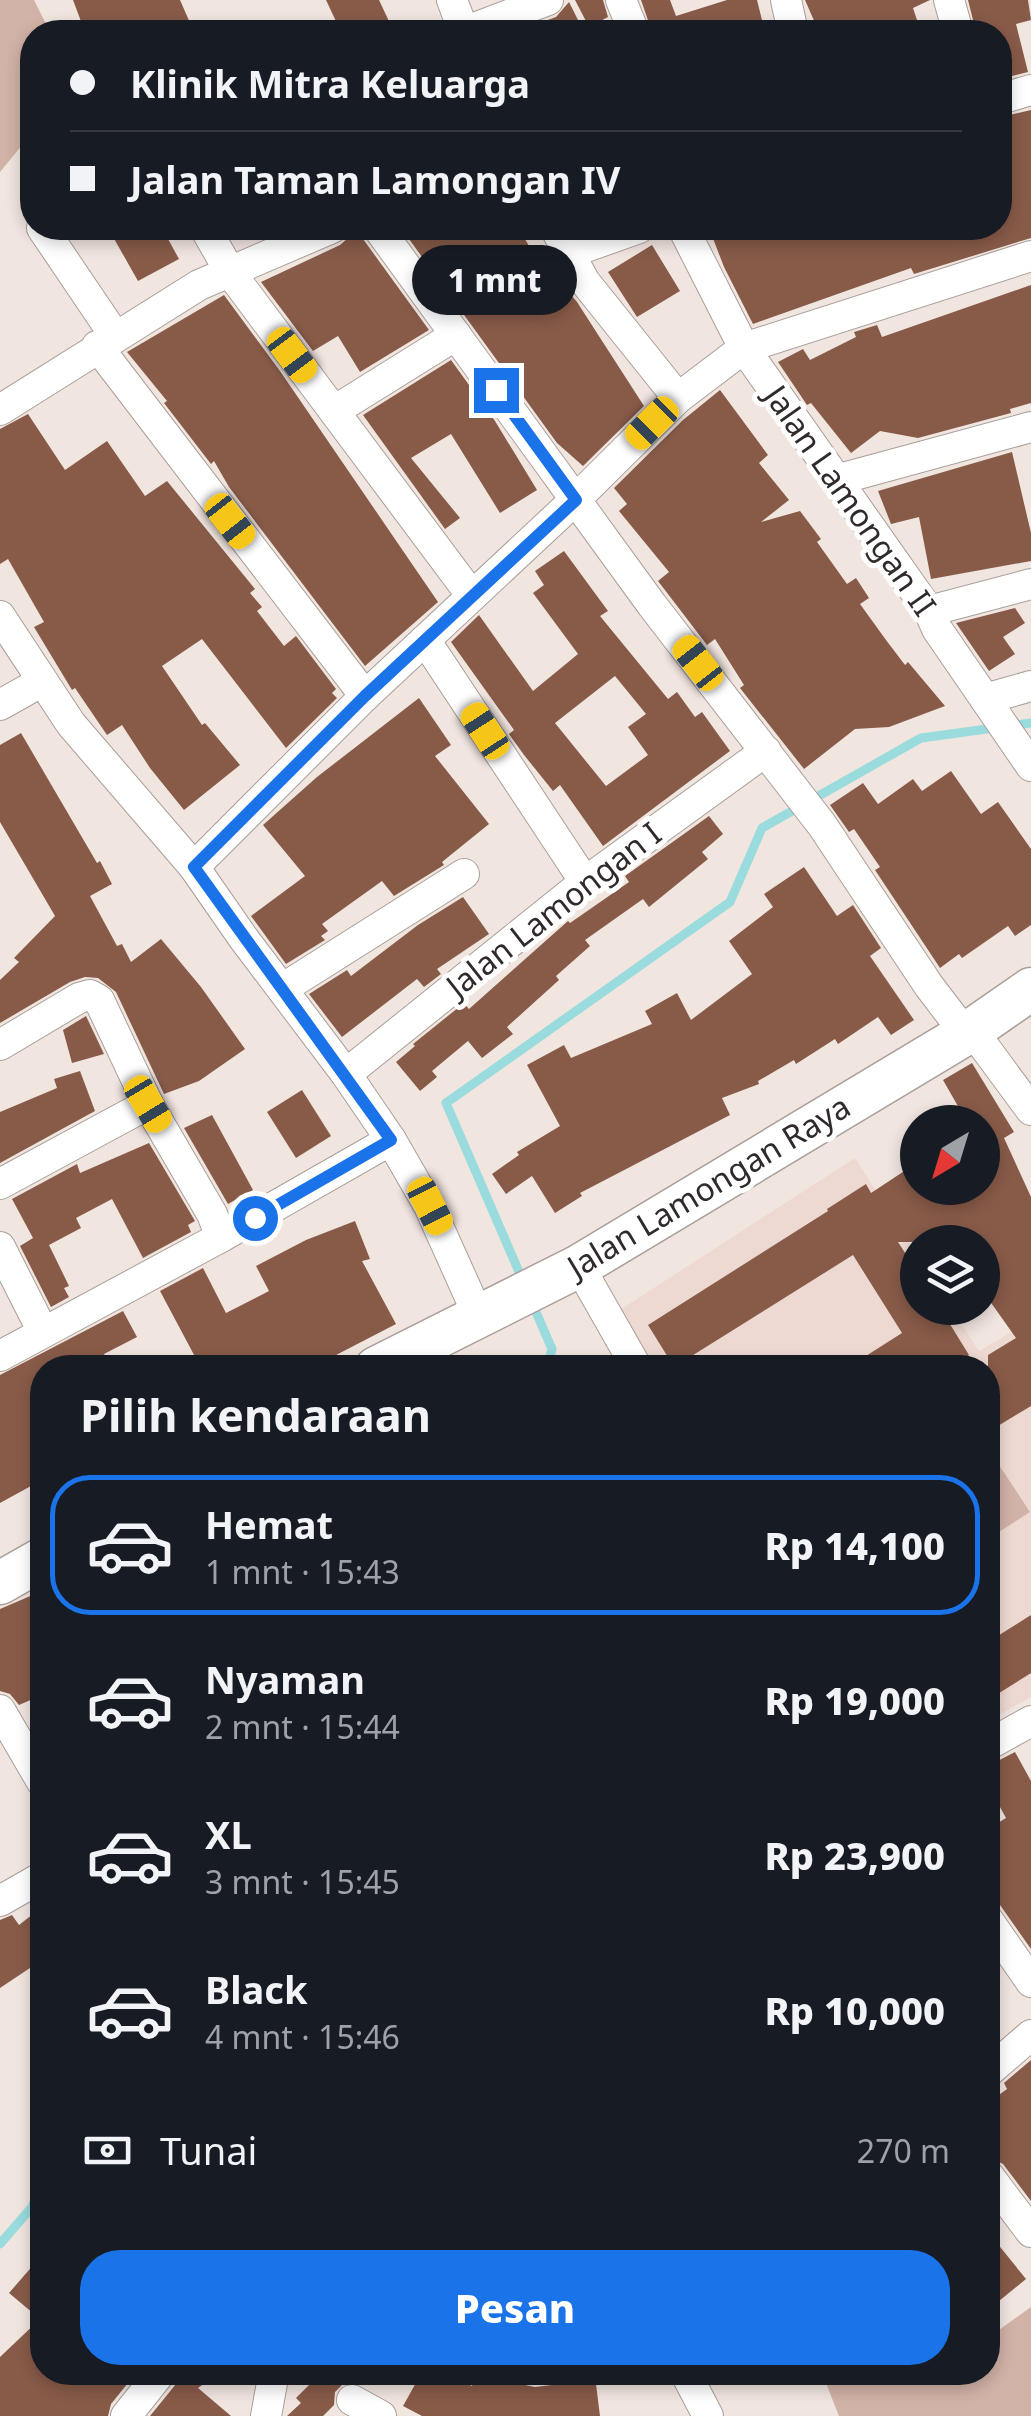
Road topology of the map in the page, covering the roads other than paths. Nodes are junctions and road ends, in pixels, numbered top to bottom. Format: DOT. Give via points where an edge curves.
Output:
graph roads {
  1 [pos="548,0"];
  2 [pos="496,20"];
  3 [pos="47,240"];
  4 [pos="212,240"];
  5 [pos="304,240"];
  6 [pos="387,240"];
  7 [pos="562,240"];
  8 [pos="689,240"];
  9 [pos="1031,256"];
  10 [pos="230,272"];
  11 [pos="456,335"];
  12 [pos="106,341"];
  13 [pos="744,348"];
  14 [pos="678,398"];
  15 [pos="0,410"];
  16 [pos="334,411"];
  17 [pos="1031,428"];
  18 [pos="836,480"];
  19 [pos="576,500"];
  20 [pos="1031,584"];
  21 [pos="472,596"];
  22 [pos="929,611"];
  23 [pos="0,616"];
  24 [pos="425,640"];
  25 [pos="41,682"];
  26 [pos="1031,686"];
  27 [pos="365,696"];
  28 [pos="985,699"];
  29 [pos="0,705"];
  30 [pos="766,750"];
  31 [pos="1024,756"];
  32 [pos="194,867"];
  33 [pos="464,874"];
  34 [pos="585,882"];
  35 [pos="282,989"];
  36 [pos="1031,989"];
  37 [pos="972,1030"];
  38 [pos="0,1045"];
  39 [pos="346,1074"];
  40 [pos="148,1104"];
  41 [pos="1031,1110"];
  42 [pos="391,1140"];
  43 [pos="0,1184"];
  44 [pos="221,1237"];
  45 [pos="0,1248"];
  46 [pos="575,1268"];
  47 [pos="485,1311"];
  48 [pos="44,1332"];
  49 [pos="401,1355"];
  50 [pos="629,1355"];
  51 [pos="0,1356"];
  52 [pos="30,1566"];
  53 [pos="0,1583"];
  54 [pos="0,1710"];
  55 [pos="1031,1721"];
  56 [pos="1000,1738"];
  57 [pos="30,1761"];
  58 [pos="30,1883"];
  59 [pos="0,1901"];
  60 [pos="1000,1937"];
  61 [pos="1031,1982"];
  62 [pos="1031,2035"];
  63 [pos="1000,2062"];
  64 [pos="1000,2191"];
  65 [pos="1031,2232"];
  66 [pos="151,2385"];
  67 [pos="272,2385"];
  68 [pos="690,2385"];
  69 [pos="352,2400"];
  70 [pos="126,2416"];
  71 [pos="266,2416"];
  72 [pos="381,2416"];
  73 [pos="704,2416"];
  1 -- 2 [label="street"];
  3 -- 12 [label="street"];
  4 -- 10 [label="street"];
  5 -- 10 [label="street"];
  6 -- 11 [label="street"];
  7 -- 14 [label="street" via="585,282"];
  8 -- 13 [label="street, Jalan Lamongan II"];
  9 -- 13 [label="street"];
  10 -- 12 [label="street"];
  10 -- 16 [label="street"];
  11 -- 16 [label="street"];
  11 -- 19 [label="street"];
  12 -- 15 [label="street"];
  12 -- 27 [label="street"];
  13 -- 14 [label="street"];
  13 -- 18 [label="street, Jalan Lamongan II"];
  14 -- 19 [label="street"];
  16 -- 21 [label="street"];
  17 -- 18 [label="street"];
  18 -- 22 [label="street, Jalan Lamongan II"];
  19 -- 21 [label="street"];
  19 -- 30 [label="street"];
  20 -- 22 [label="street"];
  21 -- 24 [label="street"];
  22 -- 28 [label="street, Jalan Lamongan II"];
  23 -- 25 [label="street"];
  24 -- 27 [label="street"];
  24 -- 34 [label="street"];
  25 -- 29 [label="street"];
  25 -- 32 [label="street"];
  26 -- 28 [label="street"];
  27 -- 32 [label="street"];
  28 -- 31 [label="street, Jalan Lamongan II"];
  30 -- 34 [label="street, Jalan Lamongan I"];
  30 -- 37 [label="street" via="929,986 955,1020"];
  32 -- 35 [label="street"];
  33 -- 35 [label="street"];
  34 -- 39 [label="street, Jalan Lamongan I"];
  35 -- 39 [label="street"];
  36 -- 37 [label="street, Jalan Lamongan Raya"];
  37 -- 41 [label="street"];
  37 -- 46 [label="street, Jalan Lamongan Raya"];
  38 -- 40 [label="street" via="90,996 99,1000"];
  39 -- 42 [label="street"];
  40 -- 43 [label="street"];
  40 -- 44 [label="street"];
  42 -- 44 [label="street"];
  42 -- 47 [label="street"];
  44 -- 48 [label="street"];
  45 -- 48 [label="street"];
  46 -- 47 [label="street, Jalan Lamongan Raya"];
  46 -- 50 [label="street"];
  47 -- 49 [label="street, Jalan Lamongan Raya"];
  48 -- 51 [label="street"];
  52 -- 53 [label="street"];
  54 -- 57 [label="street"];
  55 -- 56 [label="street"];
  58 -- 59 [label="street"];
  60 -- 61 [label="street"];
  62 -- 63 [label="street"];
  64 -- 65 [label="street"];
  66 -- 70 [label="street"];
  67 -- 71 [label="street"];
  68 -- 73 [label="street"];
  69 -- 72 [label="street"];
}
